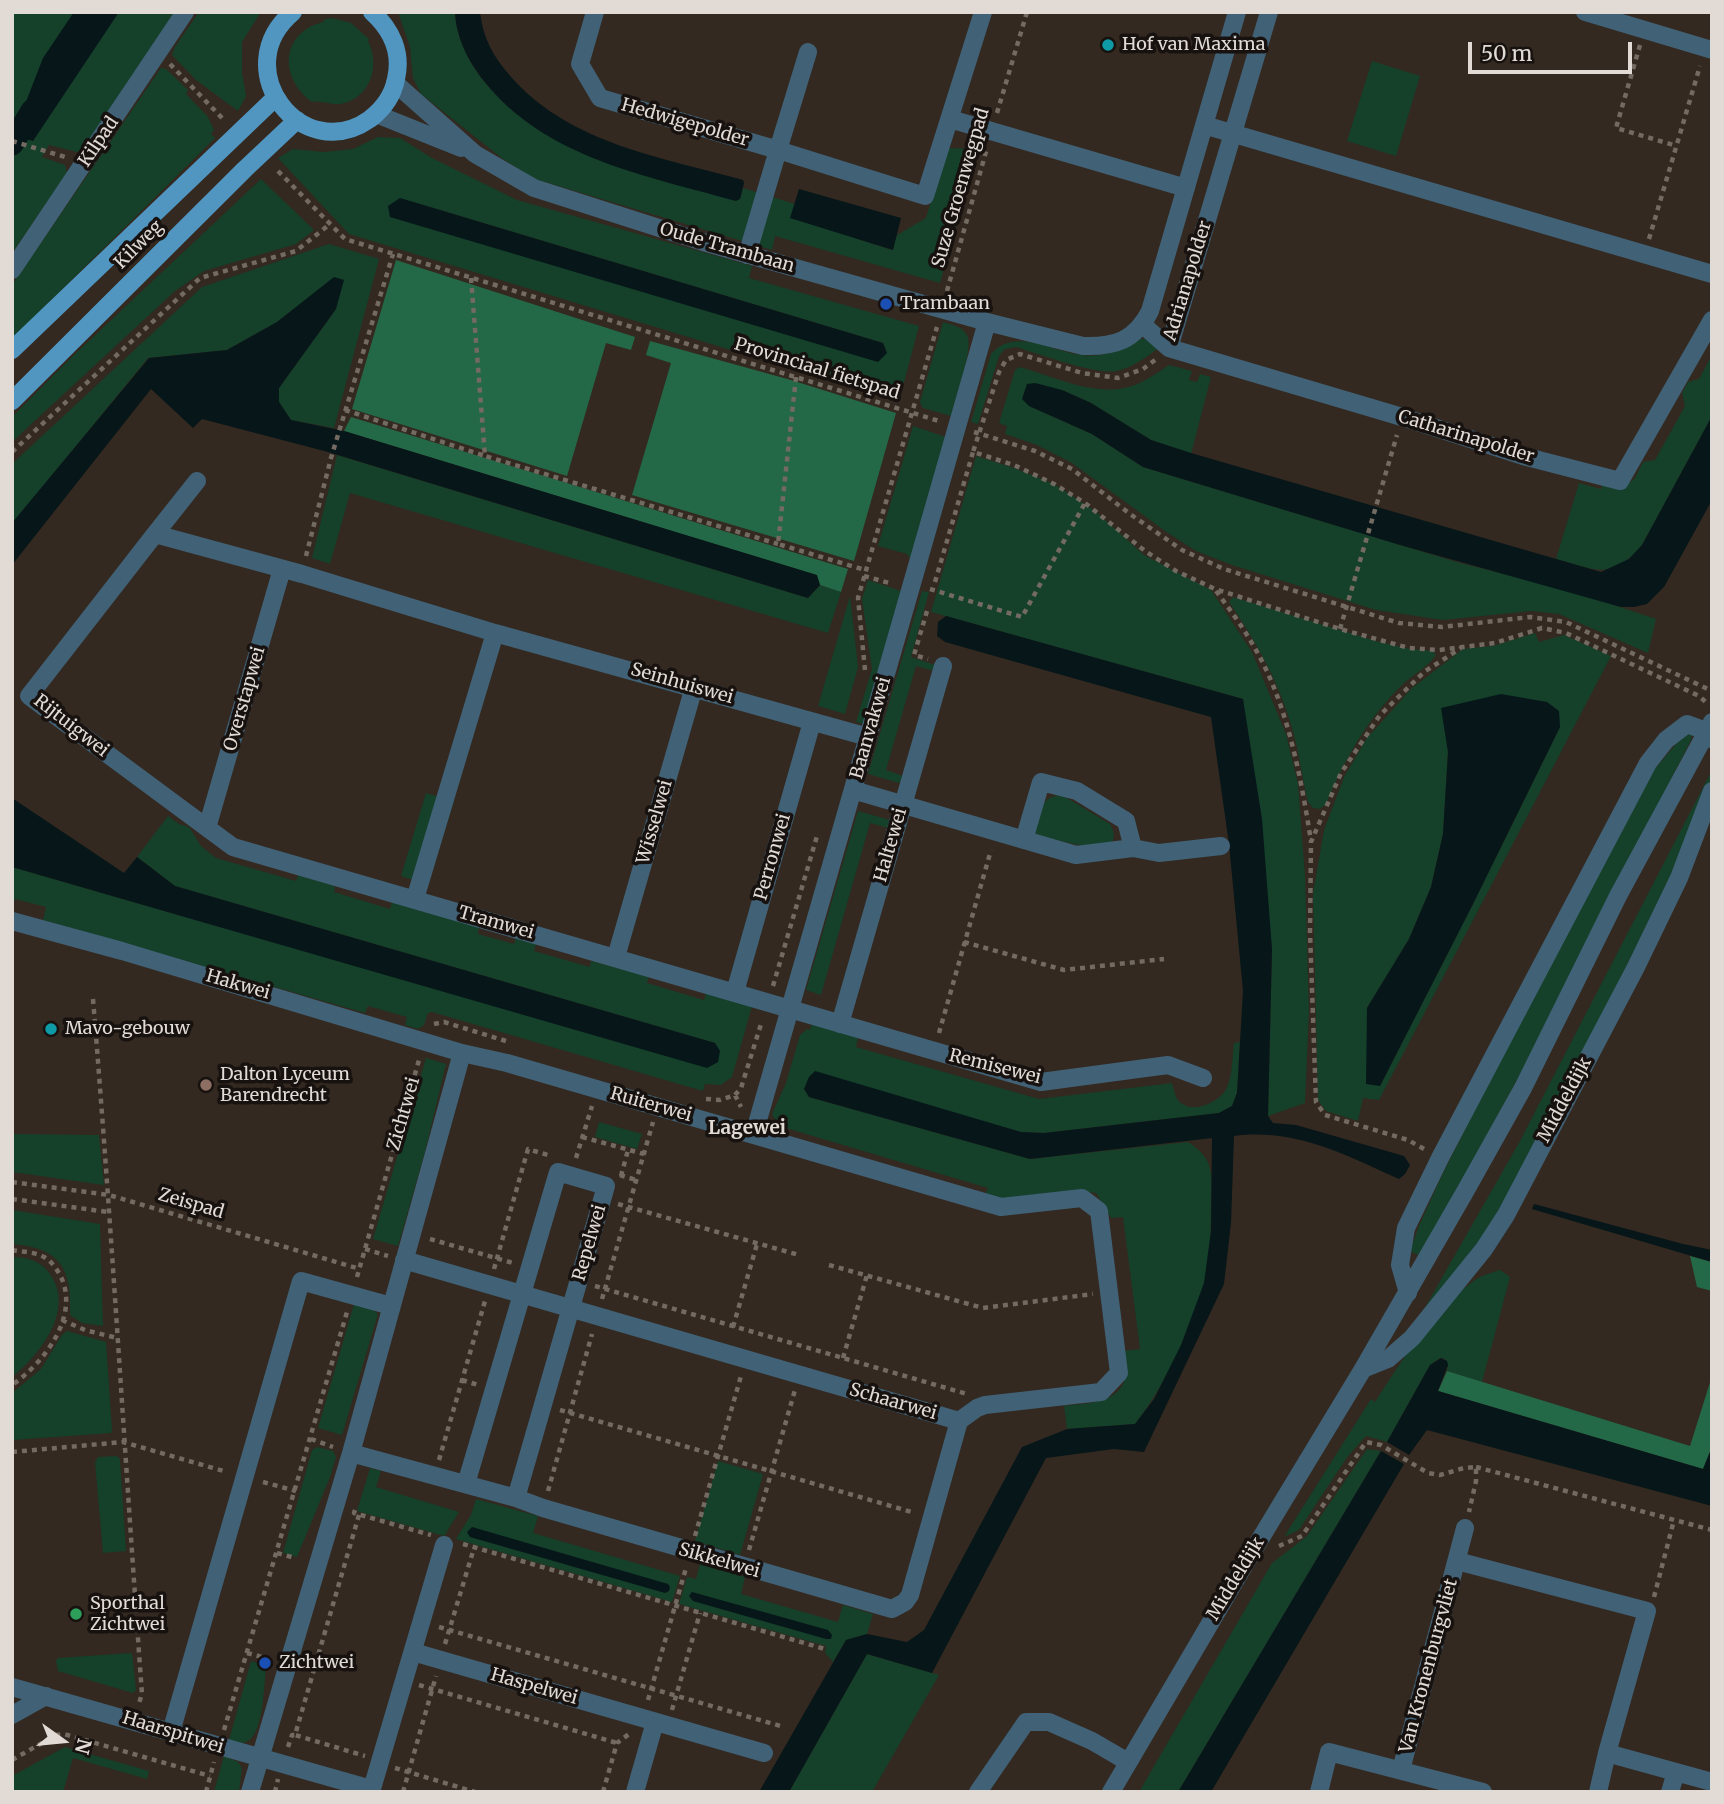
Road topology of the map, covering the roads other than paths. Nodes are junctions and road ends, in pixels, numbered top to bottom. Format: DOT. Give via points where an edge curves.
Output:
graph roads {
  1 [pos="186,12"];
  2 [pos="293,12"];
  3 [pos="372,12"];
  4 [pos="595,12"];
  5 [pos="983,12"];
  6 [pos="1237,12"];
  7 [pos="1269,12"];
  8 [pos="1586,12"];
  9 [pos="1709,49"];
  10 [pos="808,52"];
  11 [pos="395,83"];
  12 [pos="275,98"];
  13 [pos="376,114"];
  14 [pos="950,118"];
  15 [pos="297,120"];
  16 [pos="1204,125"];
  17 [pos="1234,134"];
  18 [pos="778,150"];
  19 [pos="475,154"];
  20 [pos="1186,188"];
  21 [pos="747,255"];
  22 [pos="12,270"];
  23 [pos="1712,274"];
  24 [pos="1712,320"];
  25 [pos="987,322"];
  26 [pos="1143,325"];
  27 [pos="1169,348"];
  28 [pos="12,350"];
  29 [pos="12,401"];
  30 [pos="197,481"];
  31 [pos="155,534"];
  32 [pos="282,569"];
  33 [pos="495,633"];
  34 [pos="943,666"];
  35 [pos="694,687"];
  36 [pos="812,722"];
  37 [pos="1710,731"];
  38 [pos="868,737"];
  39 [pos="853,790"];
  40 [pos="1712,791"];
  41 [pos="903,804"];
  42 [pos="207,828"];
  43 [pos="1024,840"];
  44 [pos="1221,846"];
  45 [pos="1133,848"];
  46 [pos="415,899"];
  47 [pos="12,921"];
  48 [pos="616,957"];
  49 [pos="735,992"];
  50 [pos="790,1010"];
  51 [pos="840,1024"];
  52 [pos="462,1053"];
  53 [pos="1203,1078"];
  54 [pos="754,1134"];
  55 [pos="1001,1207"];
  56 [pos="404,1261"];
  57 [pos="1408,1293"];
  58 [pos="521,1295"];
  59 [pos="391,1306"];
  60 [pos="571,1309"];
  61 [pos="1363,1369"];
  62 [pos="959,1421"];
  63 [pos="351,1453"];
  64 [pos="466,1484"];
  65 [pos="516,1498"];
  66 [pos="1465,1528"];
  67 [pos="444,1541"];
  68 [pos="1457,1561"];
  69 [pos="413,1652"];
  70 [pos="12,1687"];
  71 [pos="46,1696"];
  72 [pos="12,1715"];
  73 [pos="661,1724"];
  74 [pos="171,1732"];
  75 [pos="764,1753"];
  76 [pos="1607,1754"];
  77 [pos="259,1758"];
  78 [pos="1128,1762"];
  79 [pos="1401,1770"];
  80 [pos="1676,1772"];
  81 [pos="1712,1782"];
  82 [pos="371,1790"];
  83 [pos="250,1792"];
  84 [pos="635,1792"];
  85 [pos="978,1792"];
  86 [pos="1111,1792"];
  87 [pos="1319,1792"];
  88 [pos="1483,1792"];
  89 [pos="1598,1792"];
  90 [pos="1670,1792"];
  1 -- 22 [label="street, Kilpad"];
  2 -- 12 [label="main road" via="276,30 267,57"];
  3 -- 11 [label="main road" via="393,39 398,61"];
  4 -- 18 [label="street, Hedwigepolder" via="580,64 600,98"];
  5 -- 14 [label="street, Hedwigepolder"];
  6 -- 16 [label="street, Adrianapolder"];
  7 -- 17 [label="street, Adrianapolder"];
  8 -- 9 [label="street"];
  10 -- 18 [label="street"];
  11 -- 13 [label="main road"];
  11 -- 19 [label="street"];
  12 -- 15 [label="main road"];
  12 -- 28 [label="main road, Kilweg"];
  13 -- 15 [label="main road" via="338,131 317,129"];
  13 -- 19 [label="street"];
  14 -- 18 [label="street, Hedwigepolder" via="925,196"];
  14 -- 20 [label="street"];
  15 -- 29 [label="main road, Kilweg"];
  16 -- 17 [label="street"];
  16 -- 20 [label="street, Adrianapolder"];
  17 -- 23 [label="street"];
  17 -- 27 [label="street, Adrianapolder"];
  18 -- 21 [label="street"];
  19 -- 21 [label="street, Oude Trambaan" via="534,188"];
  20 -- 26 [label="street, Adrianapolder"];
  21 -- 25 [label="street, Oude Trambaan"];
  24 -- 27 [label="street, Catharinapolder" via="1620,481"];
  25 -- 26 [label="street, Adrianapolder" via="1083,346 1123,340"];
  25 -- 38 [label="street, Baanvakwei"];
  26 -- 27 [label="street, Catharinapolder"];
  30 -- 31 [label="street, Rijtuigwei"];
  31 -- 32 [label="street"];
  31 -- 42 [label="street, Rijtuigwei" via="29,696"];
  32 -- 33 [label="street, Seinhuiswei"];
  32 -- 42 [label="street, Overstapwei"];
  33 -- 35 [label="street, Seinhuiswei"];
  33 -- 46 [label="street"];
  34 -- 41 [label="street, Haltewei"];
  35 -- 36 [label="street, Seinhuiswei"];
  35 -- 48 [label="street, Wisselwei"];
  36 -- 38 [label="street, Seinhuiswei"];
  36 -- 49 [label="street, Perronwei"];
  37 -- 57 [label="street, Middeldijk" via="1618,896 1523,1088"];
  37 -- 57 [label="street, Middeldijk" via="1687,724 1666,740 1648,763 1406,1227 1400,1265"];
  38 -- 39 [label="street, Baanvakwei"];
  39 -- 41 [label="street"];
  39 -- 50 [label="street, Baanvakwei"];
  40 -- 61 [label="street, Middeldijk" via="1679,877 1636,967 1506,1215 1412,1338 1388,1359"];
  41 -- 43 [label="street"];
  41 -- 51 [label="street, Haltewei"];
  42 -- 46 [label="street, Tramwei" via="233,847"];
  43 -- 45 [label="street" via="1076,855"];
  43 -- 45 [label="street" via="1041,782 1077,791 1126,821"];
  44 -- 45 [label="street" via="1159,853"];
  46 -- 48 [label="street, Tramwei"];
  47 -- 52 [label="street, Hakwei"];
  48 -- 49 [label="street, Tramwei"];
  49 -- 50 [label="street, Tramwei"];
  50 -- 51 [label="street, Remisewei"];
  50 -- 54 [label="street, Baanvakwei"];
  51 -- 53 [label="street, Remisewei" via="1041,1082 1168,1065"];
  52 -- 54 [label="street, Ruiterwei" via="507,1063 594,1098"];
  52 -- 56 [label="street"];
  54 -- 55 [label="street, Ruiterwei"];
  55 -- 62 [label="street, Schaarwei" via="1082,1198 1099,1211 1119,1373 1101,1392 985,1405"];
  56 -- 58 [label="street, Schaarwei"];
  56 -- 59 [label="street"];
  57 -- 61 [label="street, Middeldijk"];
  58 -- 60 [label="street, Schaarwei"];
  58 -- 60 [label="street, Repelwei" via="558,1172 606,1186"];
  58 -- 64 [label="street, Repelwei"];
  59 -- 63 [label="street"];
  59 -- 74 [label="street" via="301,1281"];
  60 -- 62 [label="street, Schaarwei"];
  60 -- 65 [label="street, Repelwei"];
  61 -- 78 [label="street, Middeldijk"];
  62 -- 65 [label="street, Sikkelwei" via="910,1595 892,1609"];
  63 -- 64 [label="street, Sikkelwei"];
  63 -- 77 [label="street"];
  64 -- 65 [label="street, Sikkelwei"];
  66 -- 68 [label="street, Van Kronenburgvliet"];
  67 -- 69 [label="street"];
  68 -- 76 [label="street, Van Kronenburgvliet" via="1647,1611"];
  68 -- 79 [label="street, Van Kronenburgvliet"];
  69 -- 73 [label="street, Haspelwei"];
  69 -- 82 [label="street"];
  70 -- 71 [label="street, Haarspitwei"];
  71 -- 72 [label="street"];
  71 -- 74 [label="street, Haarspitwei"];
  73 -- 75 [label="street, Haspelwei"];
  73 -- 84 [label="street"];
  74 -- 77 [label="street, Haarspitwei"];
  76 -- 80 [label="street"];
  76 -- 89 [label="street"];
  77 -- 82 [label="street"];
  77 -- 83 [label="street"];
  78 -- 85 [label="street" via="1049,1722 1026,1722"];
  78 -- 86 [label="street, Middeldijk"];
  79 -- 87 [label="street" via="1329,1752"];
  79 -- 88 [label="street"];
  80 -- 81 [label="street"];
  80 -- 90 [label="street"];
}
